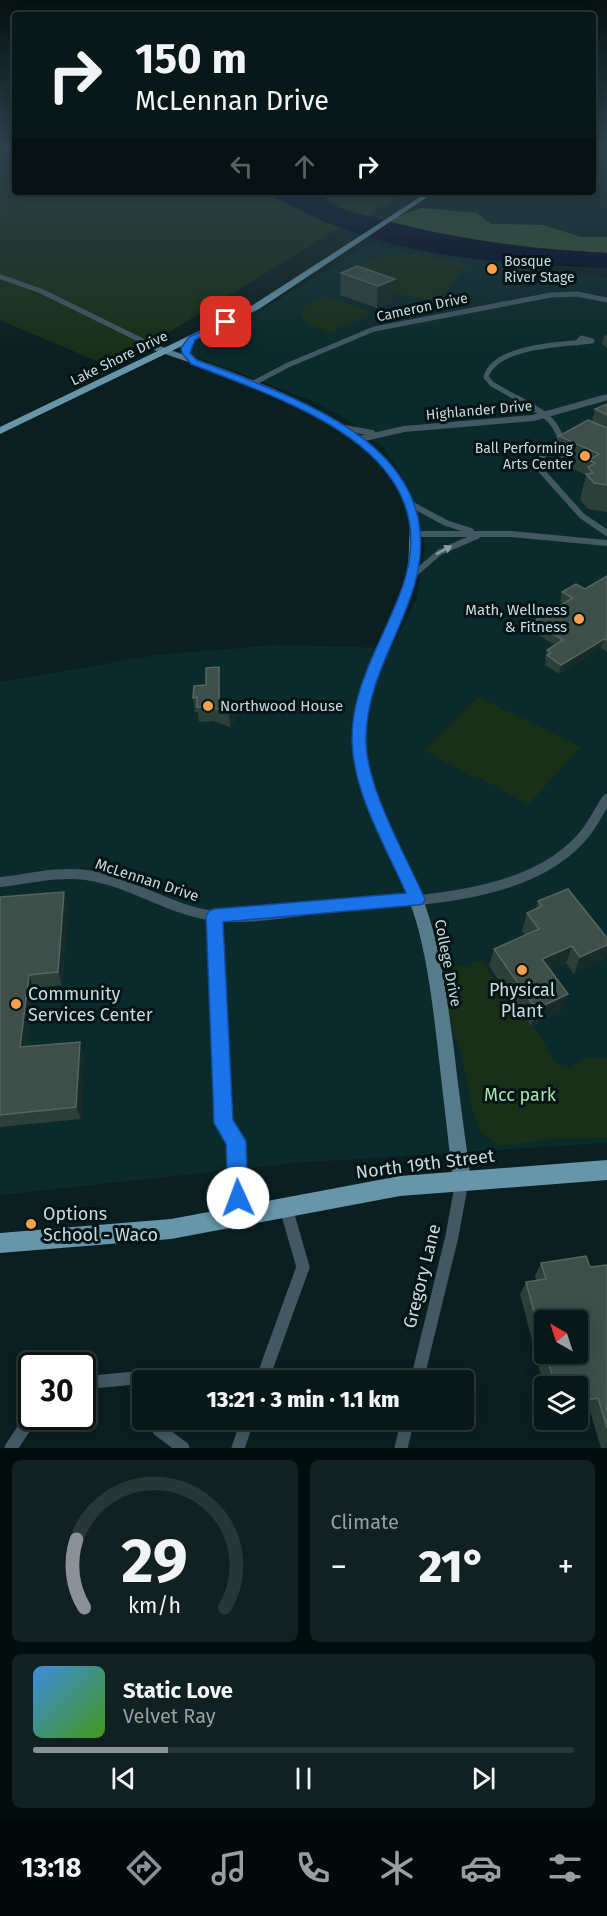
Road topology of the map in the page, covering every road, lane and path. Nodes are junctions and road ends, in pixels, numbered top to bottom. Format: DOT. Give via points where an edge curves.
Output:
graph roads {
  1 [pos="381,217"];
  2 [pos="394,217"];
  3 [pos="0,277"];
  4 [pos="607,300"];
  5 [pos="192,338"];
  6 [pos="577,343"];
  7 [pos="161,349"];
  8 [pos="194,362"];
  9 [pos="252,384"];
  10 [pos="607,397"];
  11 [pos="544,416"];
  12 [pos="0,422"];
  13 [pos="345,428"];
  14 [pos="0,431"];
  15 [pos="387,432"];
  16 [pos="360,439"];
  17 [pos="409,503"];
  18 [pos="607,533"];
  19 [pos="415,534"];
  20 [pos="486,534"];
  21 [pos="607,542"];
  22 [pos="411,578"];
  23 [pos="607,798"];
  24 [pos="0,882"];
  25 [pos="417,899"];
  26 [pos="214,916"];
  27 [pos="607,1170"];
  28 [pos="462,1181"];
  29 [pos="286,1208"];
  30 [pos="238,1216"];
  31 [pos="0,1243"];
  32 [pos="266,1370"];
  33 [pos="419,1370"];
  34 [pos="132,1378"];
  35 [pos="96,1382"];
  36 [pos="23,1430"];
  37 [pos="159,1430"];
  38 [pos="244,1430"];
  39 [pos="405,1430"];
  40 [pos="11,1448"];
  41 [pos="183,1448"];
  42 [pos="238,1448"];
  43 [pos="401,1448"];
  1 -- 7 [label="main road, Lake Shore Drive" via="249,303"];
  2 -- 5 [label="main road, Lake Shore Drive" via="265,302"];
  3 -- 7 [label="street" via="49,295 127,336"];
  4 -- 9 [label="street, Cameron Drive" via="577,294 551,295 374,329 295,361"];
  5 -- 7 [label="main road, Lake Shore Drive"];
  5 -- 8 [label="main road" via="185,351"];
  6 -- 11 [label="street" via="508,354 494,362 487,372 492,385"];
  7 -- 8 [label="street, College Drive"];
  7 -- 12 [label="main road, Lake Shore Drive"];
  7 -- 14 [label="main road, Lake Shore Drive"];
  8 -- 9 [label="street, College Drive"];
  9 -- 13 [label="street, College Drive"];
  10 -- 11 [label="street, Highlander Drive"];
  11 -- 15 [label="street, Highlander Drive"];
  11 -- 18 [label="street" via="559,430 561,440 542,456 539,468 582,516"];
  13 -- 15 [label="street, Highlander Drive"];
  13 -- 16 [label="street, College Drive"];
  15 -- 16 [label="street, Highlander Drive"];
  16 -- 17 [label="street, College Drive" via="394,475"];
  17 -- 19 [label="street, College Drive"];
  17 -- 20 [label="street" via="446,523"];
  19 -- 20 [label="street"];
  19 -- 22 [label="street, College Drive"];
  20 -- 21 [label="street"];
  22 -- 20 [label="street, one-way" via="436,554"];
  22 -- 25 [label="street, College Drive" via="366,688 359,740 368,790"];
  23 -- 25 [label="street, McLennan Drive" via="589,831 539,870 475,892"];
  24 -- 26 [label="street, McLennan Drive" via="86,875 183,911"];
  25 -- 26 [label="street, McLennan Drive"];
  25 -- 28 [label="street, College Drive" via="436,974"];
  26 -- 30 [label="street" via="224,1123 236,1141"];
  27 -- 28 [label="main road, North 19th Street"];
  28 -- 29 [label="main road, North 19th Street" via="400,1186"];
  28 -- 33 [label="street, Gregory Lane"];
  29 -- 30 [label="main road, North 19th Street"];
  29 -- 32 [label="street" via="303,1267"];
  30 -- 31 [label="main road, North 19th Street" via="171,1229"];
  34 -- 35 [label="street"];
  36 -- 40 [label="street"];
  37 -- 41 [label="street"];
  38 -- 42 [label="street"];
  39 -- 43 [label="street"];
}
